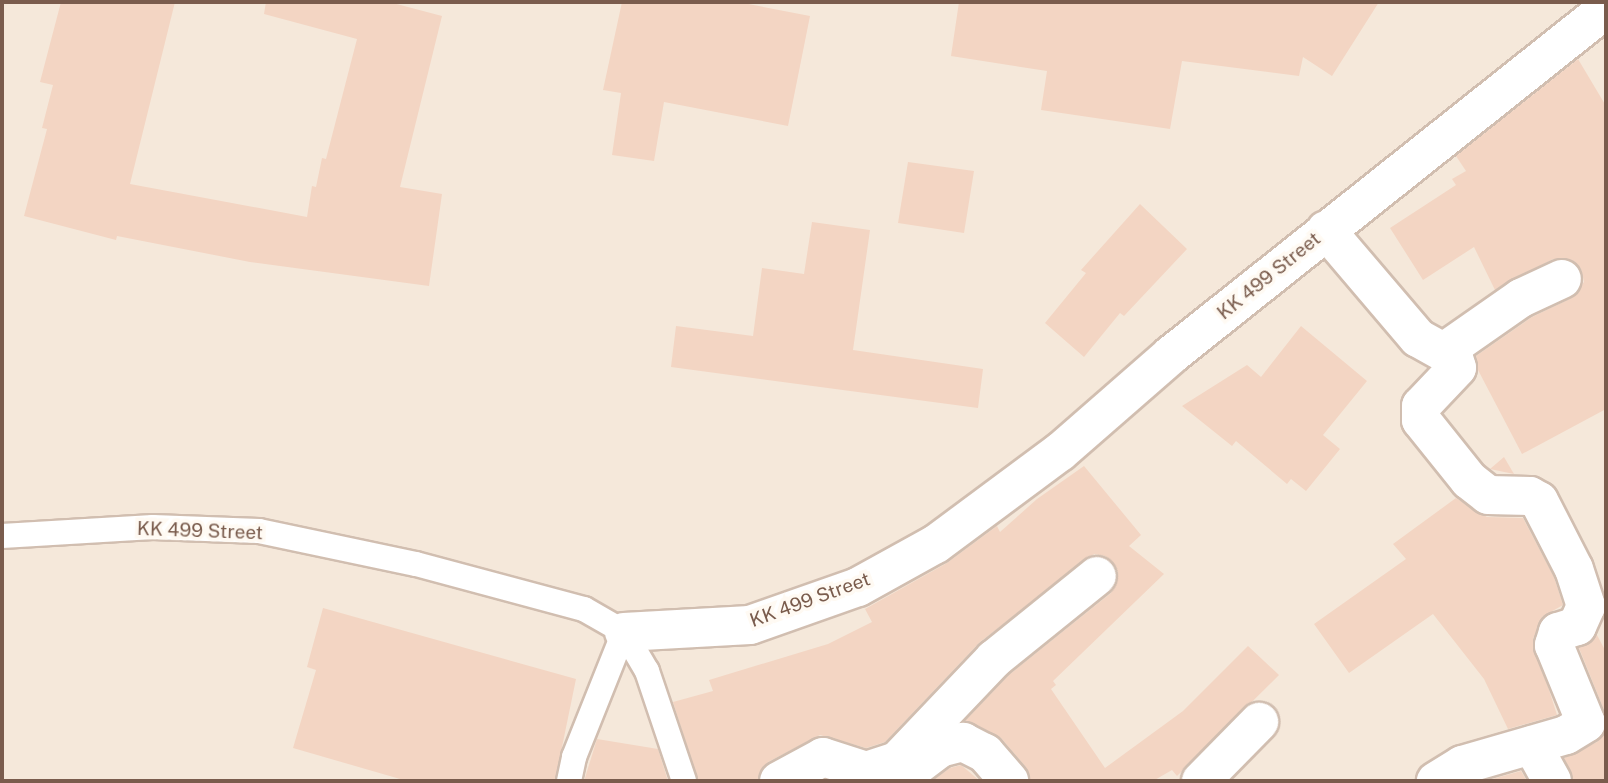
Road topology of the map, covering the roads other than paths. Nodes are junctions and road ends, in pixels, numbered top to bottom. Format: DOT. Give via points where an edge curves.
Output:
graph roads {
  1 [pos="1606,9"];
  2 [pos="1326,230"];
  3 [pos="1562,279"];
  4 [pos="1444,351"];
  5 [pos="2,536"];
  6 [pos="1097,576"];
  7 [pos="624,632"];
  8 [pos="1259,722"];
  9 [pos="1532,745"];
  10 [pos="569,781"];
  11 [pos="684,781"];
  12 [pos="779,781"];
  13 [pos="897,781"];
  14 [pos="1009,781"];
  15 [pos="1201,781"];
  16 [pos="1436,781"];
  17 [pos="1552,781"];
  1 -- 2 [label="street, KK 499 Street"];
  2 -- 4 [label="street" via="1418,338"];
  2 -- 7 [label="street, KK 499 Street" via="1060,452 936,544 858,587 750,625"];
  3 -- 4 [label="street" via="1521,298"];
  4 -- 9 [label="street" via="1457,368 1421,407 1421,419 1469,480 1488,495 1530,496 1539,502 1574,569 1586,606 1577,626 1558,632 1554,645 1586,723 1566,735"];
  5 -- 7 [label="lane, KK 499 Street" via="153,527 259,531 415,564 584,610"];
  6 -- 12 [label="street" via="994,659 897,761 866,771 823,757"];
  7 -- 10 [label="lane" via="574,757"];
  7 -- 11 [label="lane" via="647,671"];
  8 -- 15 [label="street"];
  9 -- 16 [label="street" via="1462,765"];
  9 -- 17 [label="street"];
  13 -- 14 [label="street" via="940,748 963,742 985,752"];
}
